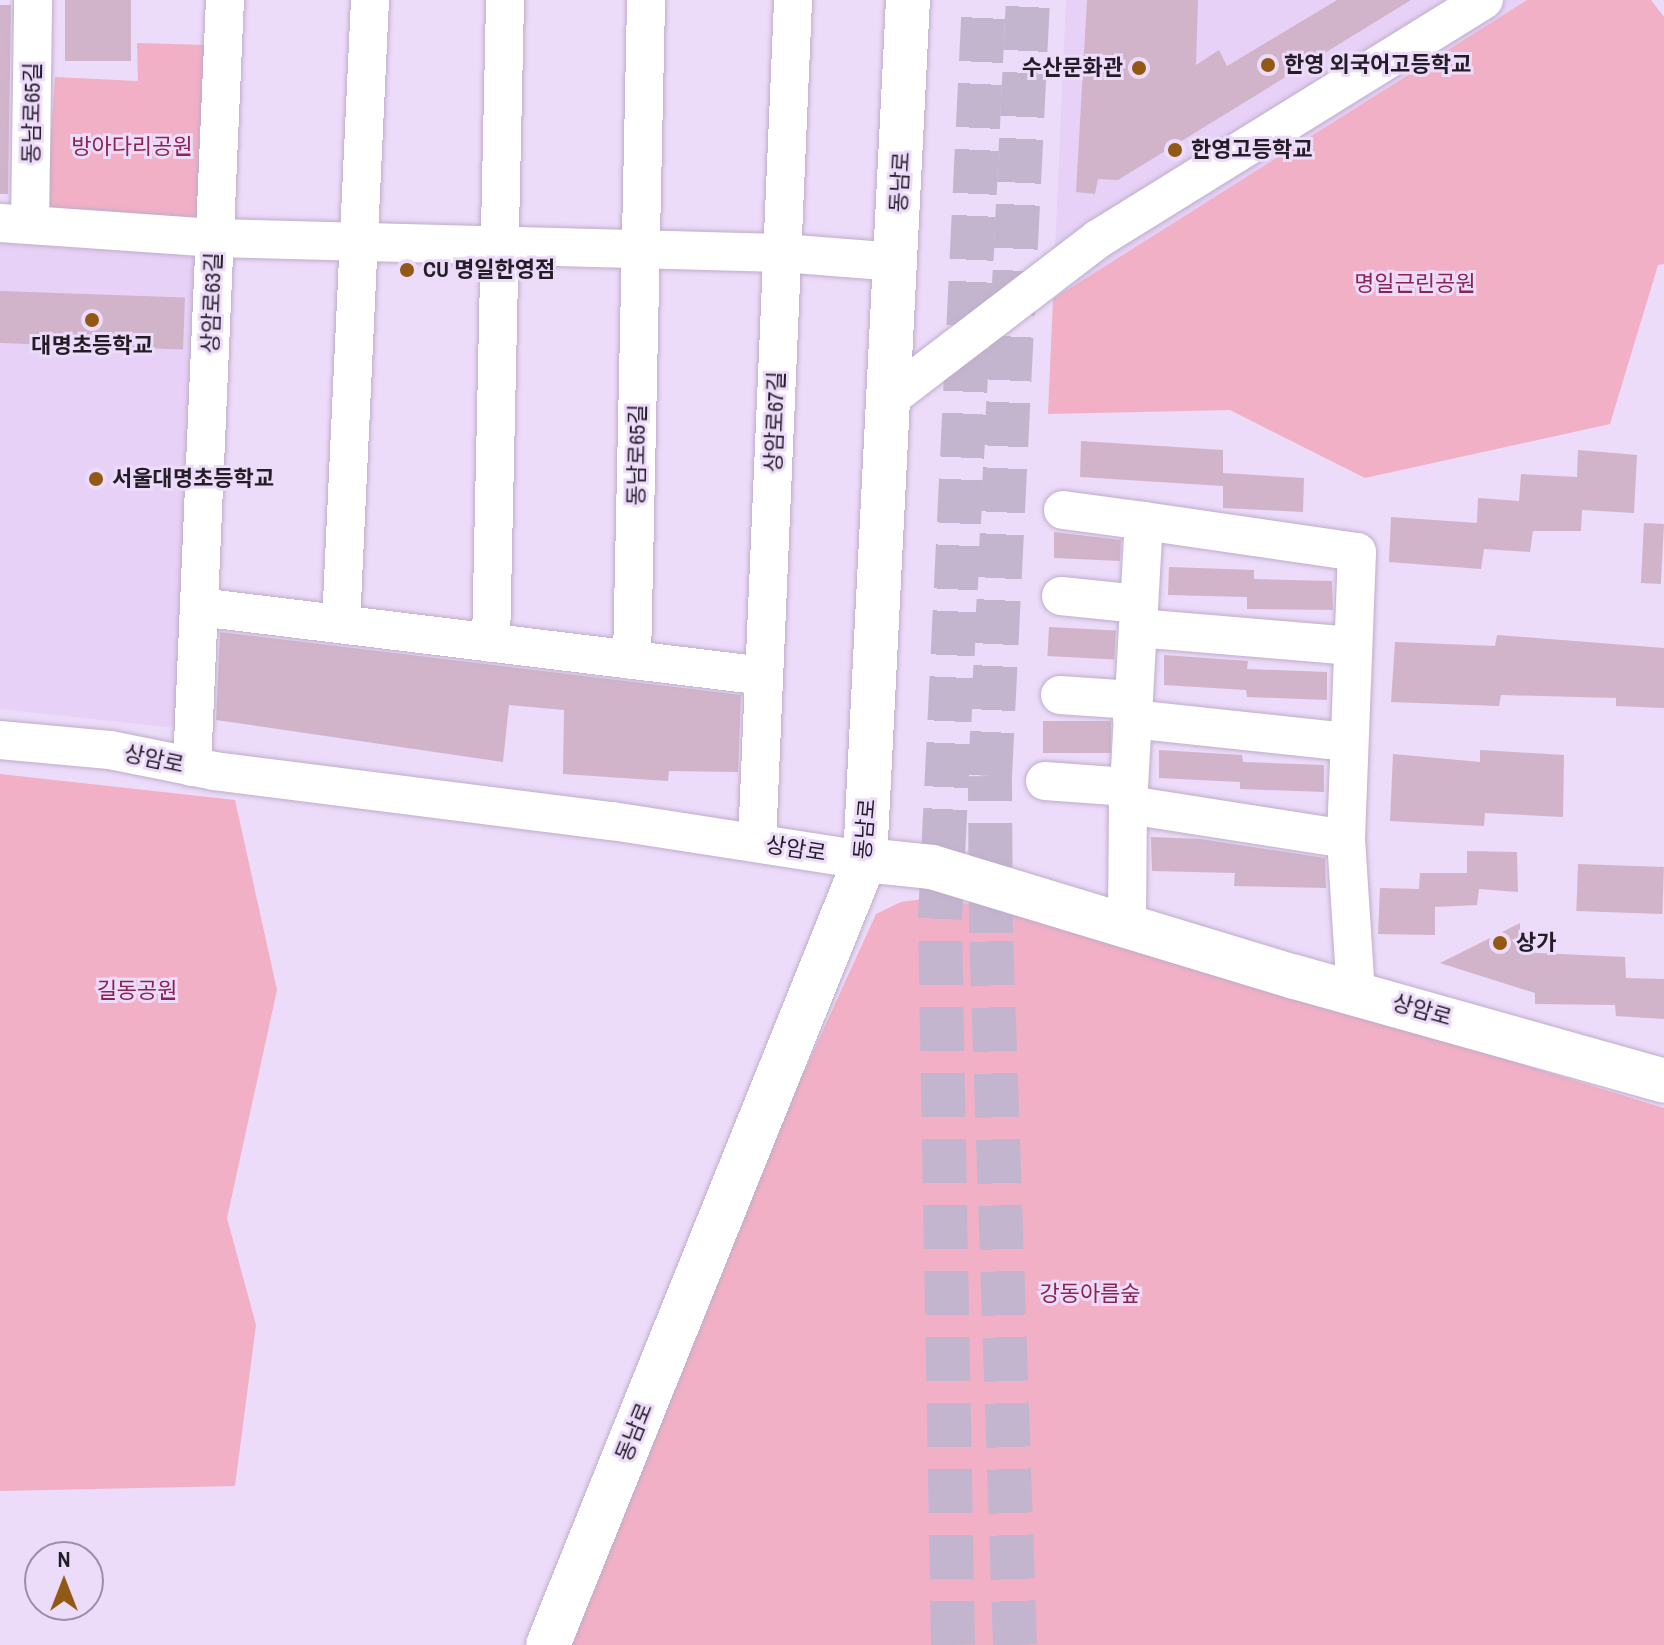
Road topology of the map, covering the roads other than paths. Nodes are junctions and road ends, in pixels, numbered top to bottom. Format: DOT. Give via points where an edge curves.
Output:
graph roads {
  1 [pos="33,0"];
  2 [pos="225,0"];
  3 [pos="370,0"];
  4 [pos="505,0"];
  5 [pos="646,0"];
  6 [pos="793,0"];
  7 [pos="908,0"];
  8 [pos="1484,0"];
  9 [pos="15,224"];
  10 [pos="215,238"];
  11 [pos="362,241"];
  12 [pos="502,246"];
  13 [pos="642,249"];
  14 [pos="782,253"];
  15 [pos="897,262"];
  16 [pos="890,398"];
  17 [pos="1063,510"];
  18 [pos="1144,521"];
  19 [pos="1061,596"];
  20 [pos="199,607"];
  21 [pos="1138,616"];
  22 [pos="341,624"];
  23 [pos="491,643"];
  24 [pos="1352,646"];
  25 [pos="632,660"];
  26 [pos="764,676"];
  27 [pos="1060,695"];
  28 [pos="1133,710"];
  29 [pos="0,740"];
  30 [pos="1349,742"];
  31 [pos="192,767"];
  32 [pos="1045,781"];
  33 [pos="1128,796"];
  34 [pos="1346,839"];
  35 [pos="757,843"];
  36 [pos="865,860"];
  37 [pos="1127,918"];
  38 [pos="1356,992"];
  39 [pos="1664,1081"];
  40 [pos="548,1645"];
  1 -- 9 [label="street, 동남로65길"];
  2 -- 10 [label="street, 상암로63길"];
  3 -- 11 [label="street"];
  4 -- 12 [label="street"];
  5 -- 13 [label="street, 동남로65길"];
  6 -- 14 [label="street, 상암로67길"];
  7 -- 15 [label="main road, 동남로"];
  8 -- 16 [label="street" via="1098,239"];
  9 -- 10 [label="street, 동남로65길"];
  10 -- 11 [label="street, 동남로65길"];
  10 -- 20 [label="street, 상암로63길"];
  11 -- 12 [label="street, 동남로65길"];
  11 -- 22 [label="street"];
  12 -- 13 [label="street, 동남로65길"];
  12 -- 23 [label="street"];
  13 -- 14 [label="street, 동남로65길"];
  13 -- 25 [label="street, 동남로65길"];
  14 -- 15 [label="street, 동남로65길"];
  14 -- 26 [label="street, 상암로67길"];
  15 -- 16 [label="main road, 동남로"];
  16 -- 36 [label="main road, 동남로"];
  17 -- 18 [label="street"];
  18 -- 21 [label="street"];
  18 -- 24 [label="street" via="1357,552"];
  19 -- 21 [label="street"];
  20 -- 22 [label="street"];
  20 -- 31 [label="street, 상암로63길"];
  21 -- 24 [label="street"];
  21 -- 28 [label="street"];
  22 -- 23 [label="street"];
  23 -- 25 [label="street"];
  24 -- 30 [label="street"];
  25 -- 26 [label="street"];
  26 -- 35 [label="street, 상암로67길"];
  27 -- 28 [label="street"];
  28 -- 30 [label="street"];
  28 -- 33 [label="street"];
  29 -- 31 [label="street, 상암로" via="110,750"];
  30 -- 34 [label="street"];
  31 -- 35 [label="street, 상암로"];
  32 -- 33 [label="street"];
  33 -- 34 [label="street"];
  33 -- 37 [label="street"];
  34 -- 38 [label="street"];
  35 -- 36 [label="street, 상암로"];
  36 -- 38 [label="main road, 상암로" via="932,867"];
  36 -- 40 [label="main road, 동남로"];
  38 -- 39 [label="main road, 상암로"];
}
